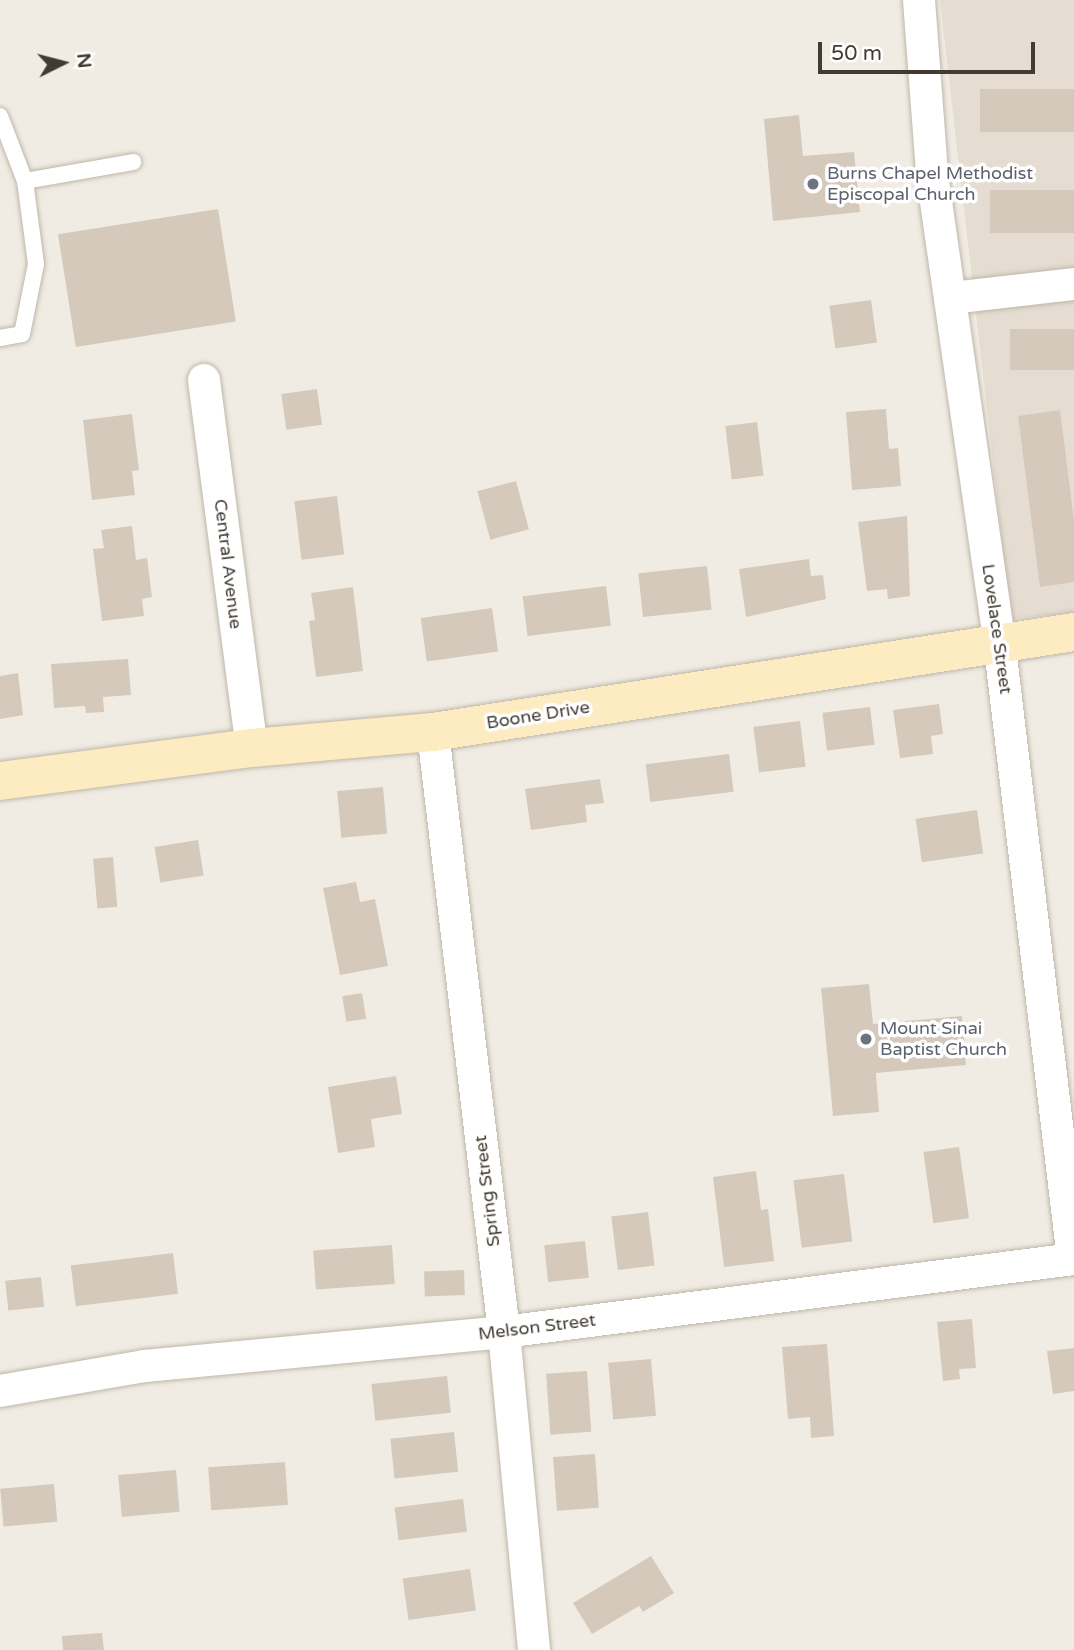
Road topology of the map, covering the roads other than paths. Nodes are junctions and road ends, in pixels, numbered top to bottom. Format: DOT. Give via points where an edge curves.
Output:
graph roads {
  1 [pos="919,0"];
  2 [pos="0,116"];
  3 [pos="133,162"];
  4 [pos="25,181"];
  5 [pos="1074,284"];
  6 [pos="951,298"];
  7 [pos="0,338"];
  8 [pos="204,380"];
  9 [pos="1074,632"];
  10 [pos="999,640"];
  11 [pos="433,732"];
  12 [pos="252,748"];
  13 [pos="0,781"];
  14 [pos="1073,1259"];
  15 [pos="504,1332"];
  16 [pos="0,1391"];
  17 [pos="534,1650"];
  1 -- 6 [label="street, Lovelace Street" via="932,174"];
  2 -- 4 [label="lane"];
  3 -- 4 [label="lane"];
  4 -- 7 [label="lane" via="36,264 22,334"];
  5 -- 6 [label="street"];
  6 -- 10 [label="street, Lovelace Street"];
  8 -- 12 [label="street, Central Avenue"];
  9 -- 10 [label="street, Boone Drive"];
  10 -- 11 [label="street, Boone Drive"];
  10 -- 14 [label="street, Lovelace Street"];
  11 -- 12 [label="street, Boone Drive"];
  11 -- 15 [label="street, Spring Street"];
  12 -- 13 [label="street, Boone Drive"];
  14 -- 15 [label="street, Melson Street"];
  15 -- 16 [label="street, Melson Street" via="145,1366"];
  15 -- 17 [label="street, Spring Street"];
}
